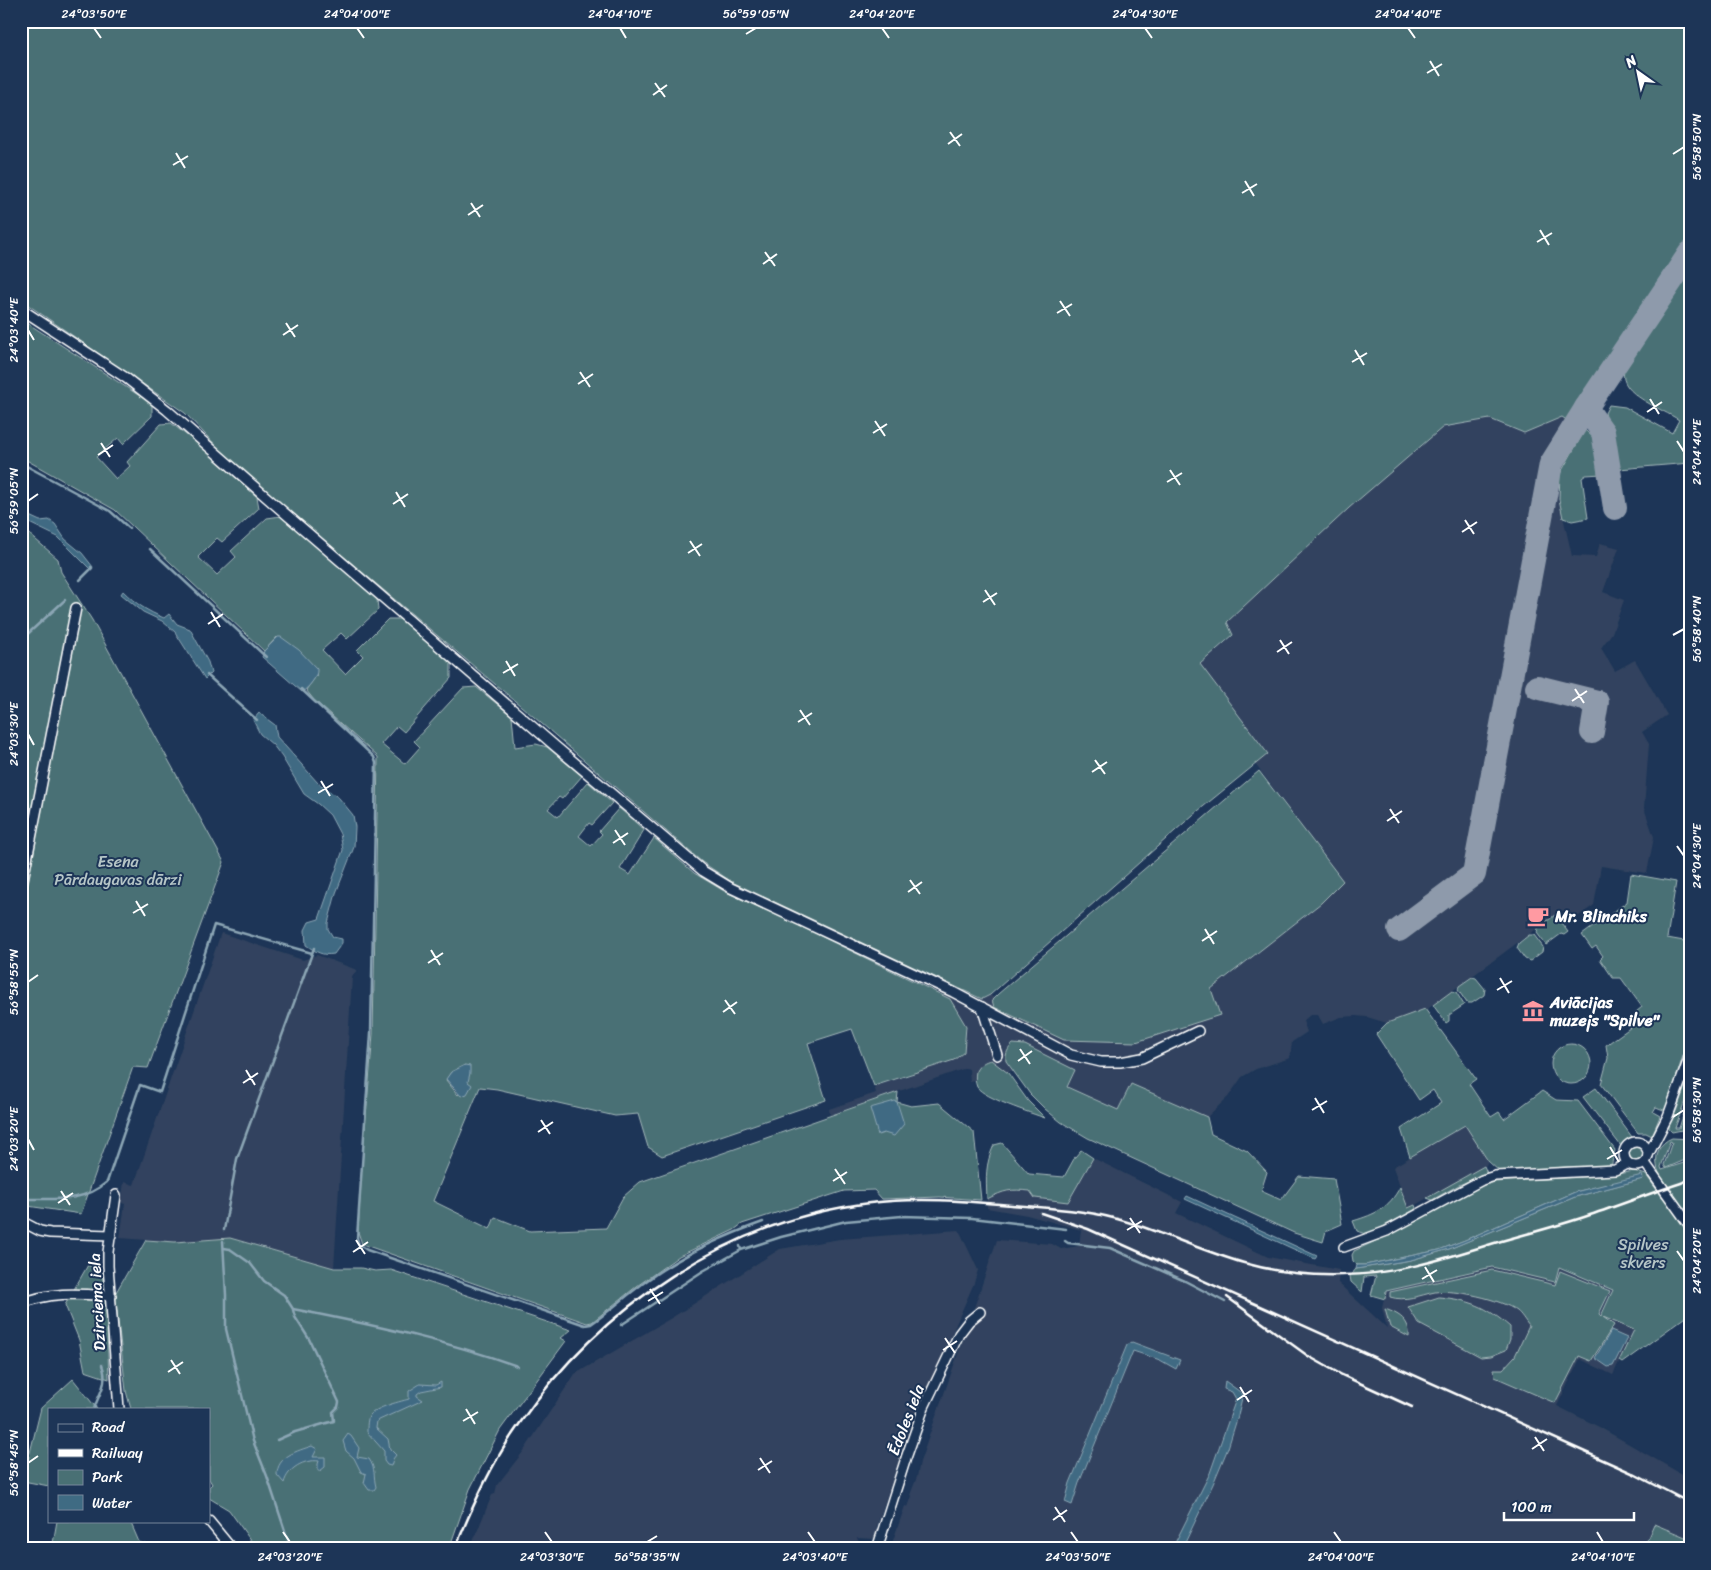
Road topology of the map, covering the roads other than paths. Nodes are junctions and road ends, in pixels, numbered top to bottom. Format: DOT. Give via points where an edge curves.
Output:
graph roads {
  1 [pos="21,310"];
  2 [pos="76,608"];
  3 [pos="21,890"];
  4 [pos="982,1007"];
  5 [pos="1198,1031"];
  6 [pos="997,1055"];
  7 [pos="1690,1056"];
  8 [pos="1646,1159"];
  9 [pos="1628,1163"];
  10 [pos="116,1195"];
  11 [pos="21,1221"];
  12 [pos="1690,1226"];
  13 [pos="111,1235"];
  14 [pos="1344,1247"];
  15 [pos="111,1296"];
  16 [pos="21,1304"];
  17 [pos="980,1312"];
  18 [pos="119,1408"];
  19 [pos="210,1522"];
  20 [pos="232,1549"];
  21 [pos="878,1549"];
  1 -- 4 [label="street" via="126,378 167,410 703,871 731,888"];
  2 -- 3 [label="street"];
  4 -- 5 [label="street" via="1071,1055 1101,1062 1142,1058"];
  4 -- 6 [label="street"];
  7 -- 8 [label="street" via="1668,1116"];
  8 -- 9 [label="street" via="1636,1166"];
  8 -- 9 [label="street" via="1644,1144 1631,1143 1624,1152"];
  8 -- 12 [label="street"];
  9 -- 14 [label="street" via="1615,1170 1495,1176 1387,1232"];
  10 -- 13 [label="street, Dzirciema iela"];
  11 -- 13 [label="street" via="50,1233"];
  13 -- 15 [label="street, Dzirciema iela" via="108,1266"];
  15 -- 16 [label="street" via="63,1294 34,1298"];
  15 -- 18 [label="street, Dzirciema iela"];
  17 -- 21 [label="street, Ēdoles iela" via="959,1334 924,1407"];
  19 -- 20 [label="street"];
}
